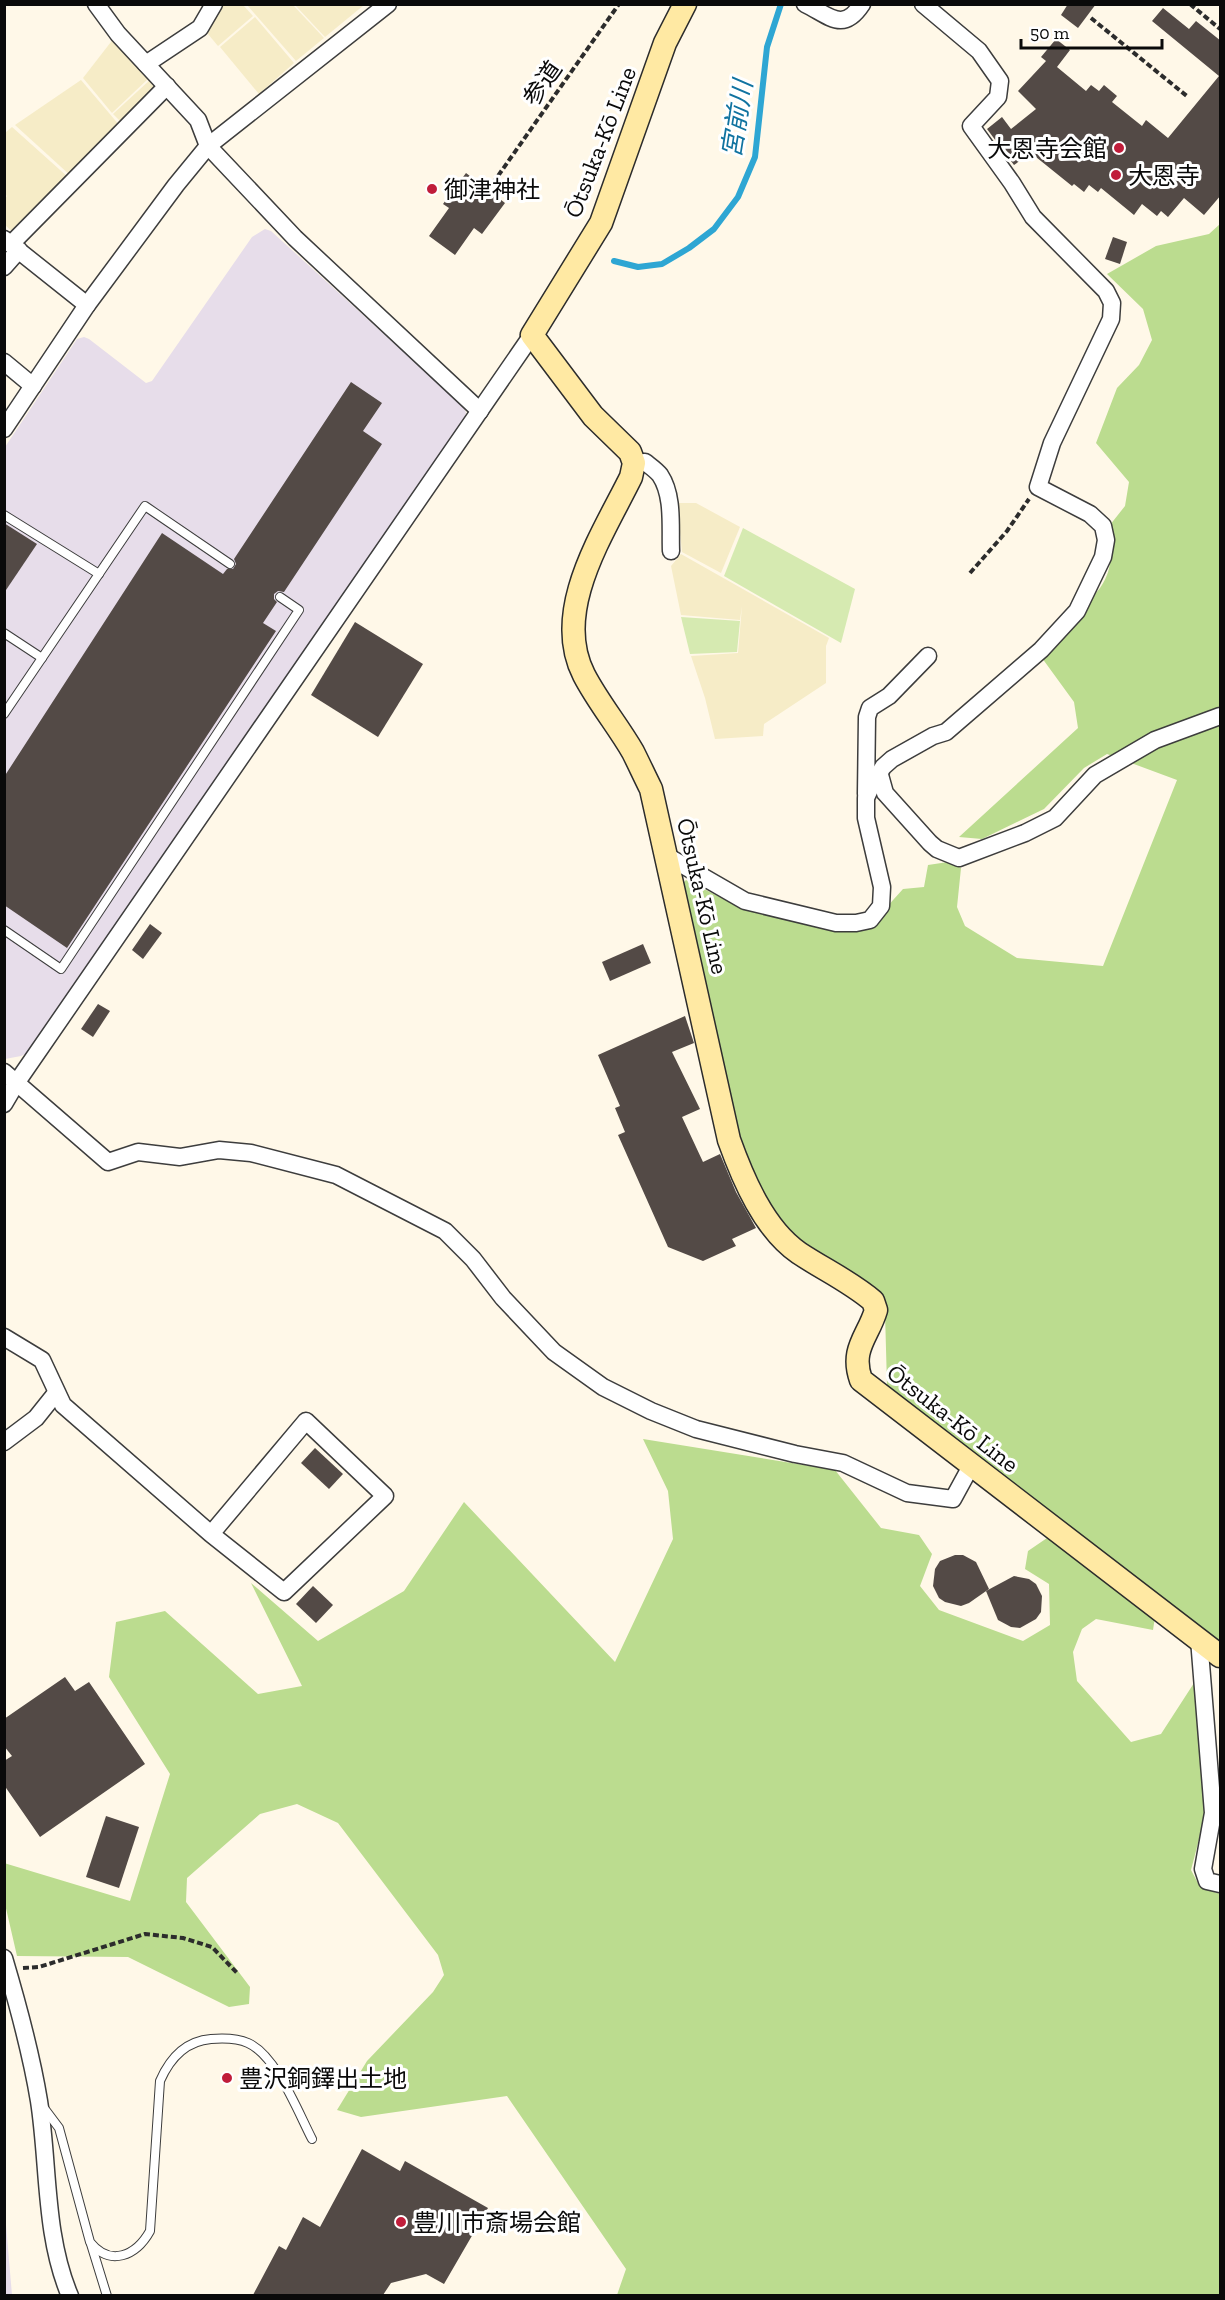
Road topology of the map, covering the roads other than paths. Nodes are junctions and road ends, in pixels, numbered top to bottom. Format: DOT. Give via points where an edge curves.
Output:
graph roads {
  1 [pos="96,4"];
  2 [pos="214,4"];
  3 [pos="388,4"];
  4 [pos="685,4"];
  5 [pos="805,4"];
  6 [pos="862,4"];
  7 [pos="923,4"];
  8 [pos="146,64"];
  9 [pos="167,86"];
  10 [pos="208,146"];
  11 [pos="11,245"];
  12 [pos="4,267"];
  13 [pos="87,305"];
  14 [pos="532,336"];
  15 [pos="4,362"];
  16 [pos="33,386"];
  17 [pos="480,411"];
  18 [pos="4,429"];
  19 [pos="634,463"];
  20 [pos="4,514"];
  21 [pos="671,551"];
  22 [pos="230,564"];
  23 [pos="99,574"];
  24 [pos="280,597"];
  25 [pos="4,633"];
  26 [pos="928,656"];
  27 [pos="42,658"];
  28 [pos="4,714"];
  29 [pos="1221,716"];
  30 [pos="880,775"];
  31 [pos="866,798"];
  32 [pos="667,856"];
  33 [pos="4,930"];
  34 [pos="11,1077"];
  35 [pos="4,1104"];
  36 [pos="4,1337"];
  37 [pos="56,1393"];
  38 [pos="7,1437"];
  39 [pos="971,1466"];
  40 [pos="210,1534"];
  41 [pos="1199,1639"];
  42 [pos="1221,1656"];
  43 [pos="1221,1884"];
  44 [pos="6,1964"];
  45 [pos="39,2101"];
  46 [pos="312,2139"];
  47 [pos="90,2242"];
  48 [pos="70,2295"];
  49 [pos="107,2295"];
  1 -- 8 [label="street"];
  2 -- 8 [label="street" via="200,28"];
  3 -- 10 [label="street"];
  4 -- 14 [label="main road, Ōtsuka-Kō Line" via="665,44 601,223"];
  5 -- 6 [label="street" via="847,21"];
  7 -- 30 [label="street" via="979,51 1000,81 998,97 971,126 1033,217 1106,291 1112,303 1111,319 1052,443 1038,487 1090,514 1103,526 1106,540 1103,557 1077,611 1041,650 946,732 892,759"];
  8 -- 9 [label="street"];
  9 -- 10 [label="street" via="198,120"];
  9 -- 11 [label="street"];
  10 -- 13 [label="street"];
  10 -- 17 [label="street" via="295,238"];
  11 -- 12 [label="street"];
  11 -- 13 [label="street"];
  13 -- 16 [label="street"];
  14 -- 17 [label="street"];
  14 -- 19 [label="main road" via="593,416 630,452"];
  15 -- 16 [label="street"];
  16 -- 18 [label="street"];
  17 -- 34 [label="street"];
  19 -- 21 [label="street" via="645,462 662,478 669,503"];
  19 -- 32 [label="main road, Ōtsuka-Kō Line" via="631,477 583,575 574,631 583,673 651,789"];
  20 -- 23 [label="lane"];
  22 -- 23 [label="lane" via="145,506"];
  23 -- 27 [label="lane"];
  24 -- 33 [label="lane" via="299,610 61,969"];
  25 -- 27 [label="lane"];
  26 -- 31 [label="street" via="889,696 870,708"];
  27 -- 28 [label="lane"];
  29 -- 30 [label="street" via="1155,740 1095,775 1055,818 958,858 930,843 885,793"];
  30 -- 31 [label="street"];
  31 -- 32 [label="street" via="866,818 882,887 880,906 870,920 836,923 745,901"];
  32 -- 39 [label="main road, Ōtsuka-Kō Line" via="729,1140 755,1202 796,1251 873,1300 876,1310 857,1354 856,1368 861,1380"];
  34 -- 35 [label="street"];
  34 -- 39 [label="street" via="108,1162 138,1152 180,1157 219,1150 250,1153 336,1175 445,1231 554,1352 603,1387 651,1411 696,1429 843,1463 907,1493 953,1499"];
  36 -- 37 [label="street" via="42,1360"];
  37 -- 38 [label="street" via="36,1418"];
  37 -- 40 [label="street" via="63,1405"];
  39 -- 41 [label="main road, Ōtsuka-Kō Line"];
  40 -- 40 [label="street" via="284,1592 385,1496 306,1421"];
  41 -- 42 [label="main road, Ōtsuka-Kō Line"];
  41 -- 43 [label="street" via="1213,1813 1203,1869 1207,1881"];
  44 -- 45 [label="street"];
  45 -- 47 [label="lane" via="59,2128"];
  45 -- 48 [label="street" via="51,2214 61,2274"];
  46 -- 47 [label="lane" via="273,2064 261,2051 233,2038 203,2040 188,2046 171,2061 160,2081 150,2231 134,2250 121,2255 108,2256"];
  47 -- 49 [label="lane"];
}
